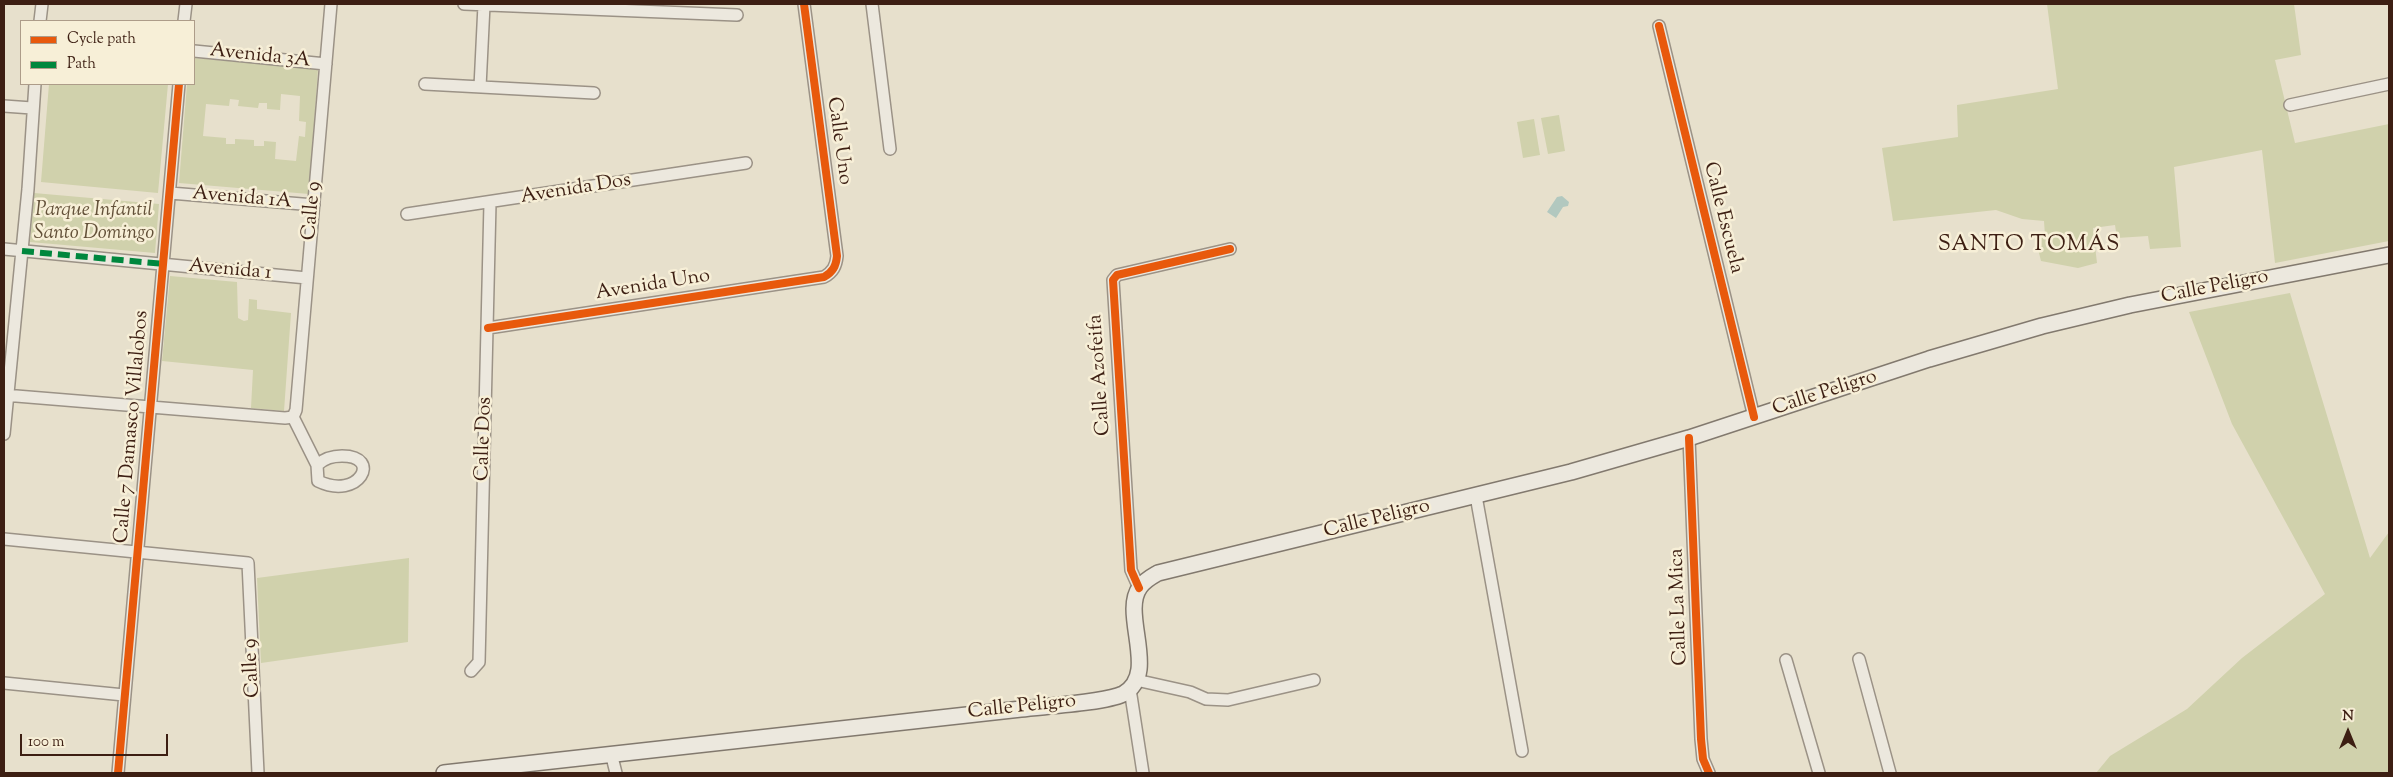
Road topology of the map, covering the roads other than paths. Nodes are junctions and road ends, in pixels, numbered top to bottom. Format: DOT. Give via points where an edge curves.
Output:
graph roads {
  1 [pos="42,4"];
  2 [pos="186,4"];
  3 [pos="331,4"];
  4 [pos="464,4"];
  5 [pos="804,4"];
  6 [pos="872,4"];
  7 [pos="484,6"];
  8 [pos="736,15"];
  9 [pos="40,20"];
  10 [pos="184,20"];
  11 [pos="1659,26"];
  12 [pos="195,51"];
  13 [pos="326,64"];
  14 [pos="425,84"];
  15 [pos="2389,84"];
  16 [pos="35,85"];
  17 [pos="180,85"];
  18 [pos="480,87"];
  19 [pos="594,93"];
  20 [pos="2290,104"];
  21 [pos="4,106"];
  22 [pos="32,108"];
  23 [pos="890,149"];
  24 [pos="746,163"];
  25 [pos="170,192"];
  26 [pos="490,203"];
  27 [pos="314,205"];
  28 [pos="407,214"];
  29 [pos="4,249"];
  30 [pos="1230,249"];
  31 [pos="22,251"];
  32 [pos="2389,254"];
  33 [pos="164,264"];
  34 [pos="824,277"];
  35 [pos="307,278"];
  36 [pos="488,328"];
  37 [pos="5,395"];
  38 [pos="150,408"];
  39 [pos="1754,416"];
  40 [pos="293,417"];
  41 [pos="4,434"];
  42 [pos="1689,438"];
  43 [pos="317,466"];
  44 [pos="1476,496"];
  45 [pos="4,539"];
  46 [pos="138,552"];
  47 [pos="1139,588"];
  48 [pos="1859,659"];
  49 [pos="1786,660"];
  50 [pos="471,671"];
  51 [pos="1314,680"];
  52 [pos="4,683"];
  53 [pos="1133,684"];
  54 [pos="124,695"];
  55 [pos="1522,752"];
  56 [pos="611,753"];
  57 [pos="118,773"];
  58 [pos="258,773"];
  59 [pos="444,773"];
  60 [pos="616,773"];
  61 [pos="1143,773"];
  62 [pos="1709,773"];
  63 [pos="1819,773"];
  64 [pos="1890,773"];
  1 -- 9 [label="street"];
  2 -- 10 [label="street"];
  3 -- 13 [label="street, Calle 9"];
  4 -- 7 [label="street"];
  5 -- 34 [label="street, Calle Uno" via="837,256 831,273"];
  6 -- 23 [label="street"];
  7 -- 8 [label="street"];
  7 -- 18 [label="street"];
  11 -- 39 [label="street, Calle Escuela"];
  12 -- 13 [label="street, Avenida 3A"];
  13 -- 27 [label="street, Calle 9"];
  14 -- 18 [label="street"];
  15 -- 20 [label="street"];
  16 -- 22 [label="street"];
  17 -- 25 [label="street, Calle 7 Damasco Villalobos"];
  18 -- 19 [label="street"];
  21 -- 22 [label="street"];
  22 -- 31 [label="street"];
  24 -- 26 [label="street, Avenida Dos"];
  25 -- 27 [label="street, Avenida 1A"];
  25 -- 33 [label="street, Calle 7 Damasco Villalobos"];
  26 -- 28 [label="street, Avenida Dos"];
  26 -- 36 [label="street, Calle Dos"];
  27 -- 35 [label="street, Calle 9"];
  29 -- 31 [label="street, Avenida 1"];
  30 -- 47 [label="street, Calle Azofeifa" via="1117,275 1113,280 1131,570"];
  31 -- 33 [label="street, Avenida 1"];
  31 -- 37 [label="street"];
  32 -- 39 [label="main road, Calle Peligro" via="2079,317 1970,346"];
  33 -- 35 [label="street, Avenida 1"];
  33 -- 38 [label="street, Calle 7 Damasco Villalobos"];
  34 -- 36 [label="street, Avenida Uno"];
  35 -- 40 [label="street, Calle 9"];
  36 -- 50 [label="street, Calle Dos" via="479,662"];
  37 -- 38 [label="street"];
  37 -- 41 [label="street"];
  38 -- 40 [label="street"];
  38 -- 46 [label="street, Calle 7 Damasco Villalobos"];
  39 -- 42 [label="main road, Calle Peligro"];
  40 -- 43 [label="street"];
  42 -- 44 [label="main road, Calle Peligro"];
  42 -- 62 [label="street, Calle La Mica" via="1701,739 1703,759"];
  44 -- 47 [label="main road, Calle Peligro" via="1158,573"];
  44 -- 55 [label="street"];
  45 -- 46 [label="street"];
  46 -- 54 [label="street, Calle 7 Damasco Villalobos"];
  46 -- 58 [label="street, Calle 9" via="248,563"];
  47 -- 53 [label="main road" via="1135,599 1139,656"];
  48 -- 64 [label="street"];
  49 -- 63 [label="street"];
  51 -- 53 [label="street" via="1221,700"];
  52 -- 54 [label="street"];
  53 -- 56 [label="main road, Calle Peligro" via="1121,695 1105,699"];
  53 -- 61 [label="street"];
  54 -- 57 [label="street, Calle 7 Damasco Villalobos"];
  56 -- 59 [label="main road, Calle Peligro"];
  56 -- 60 [label="street"];
}
